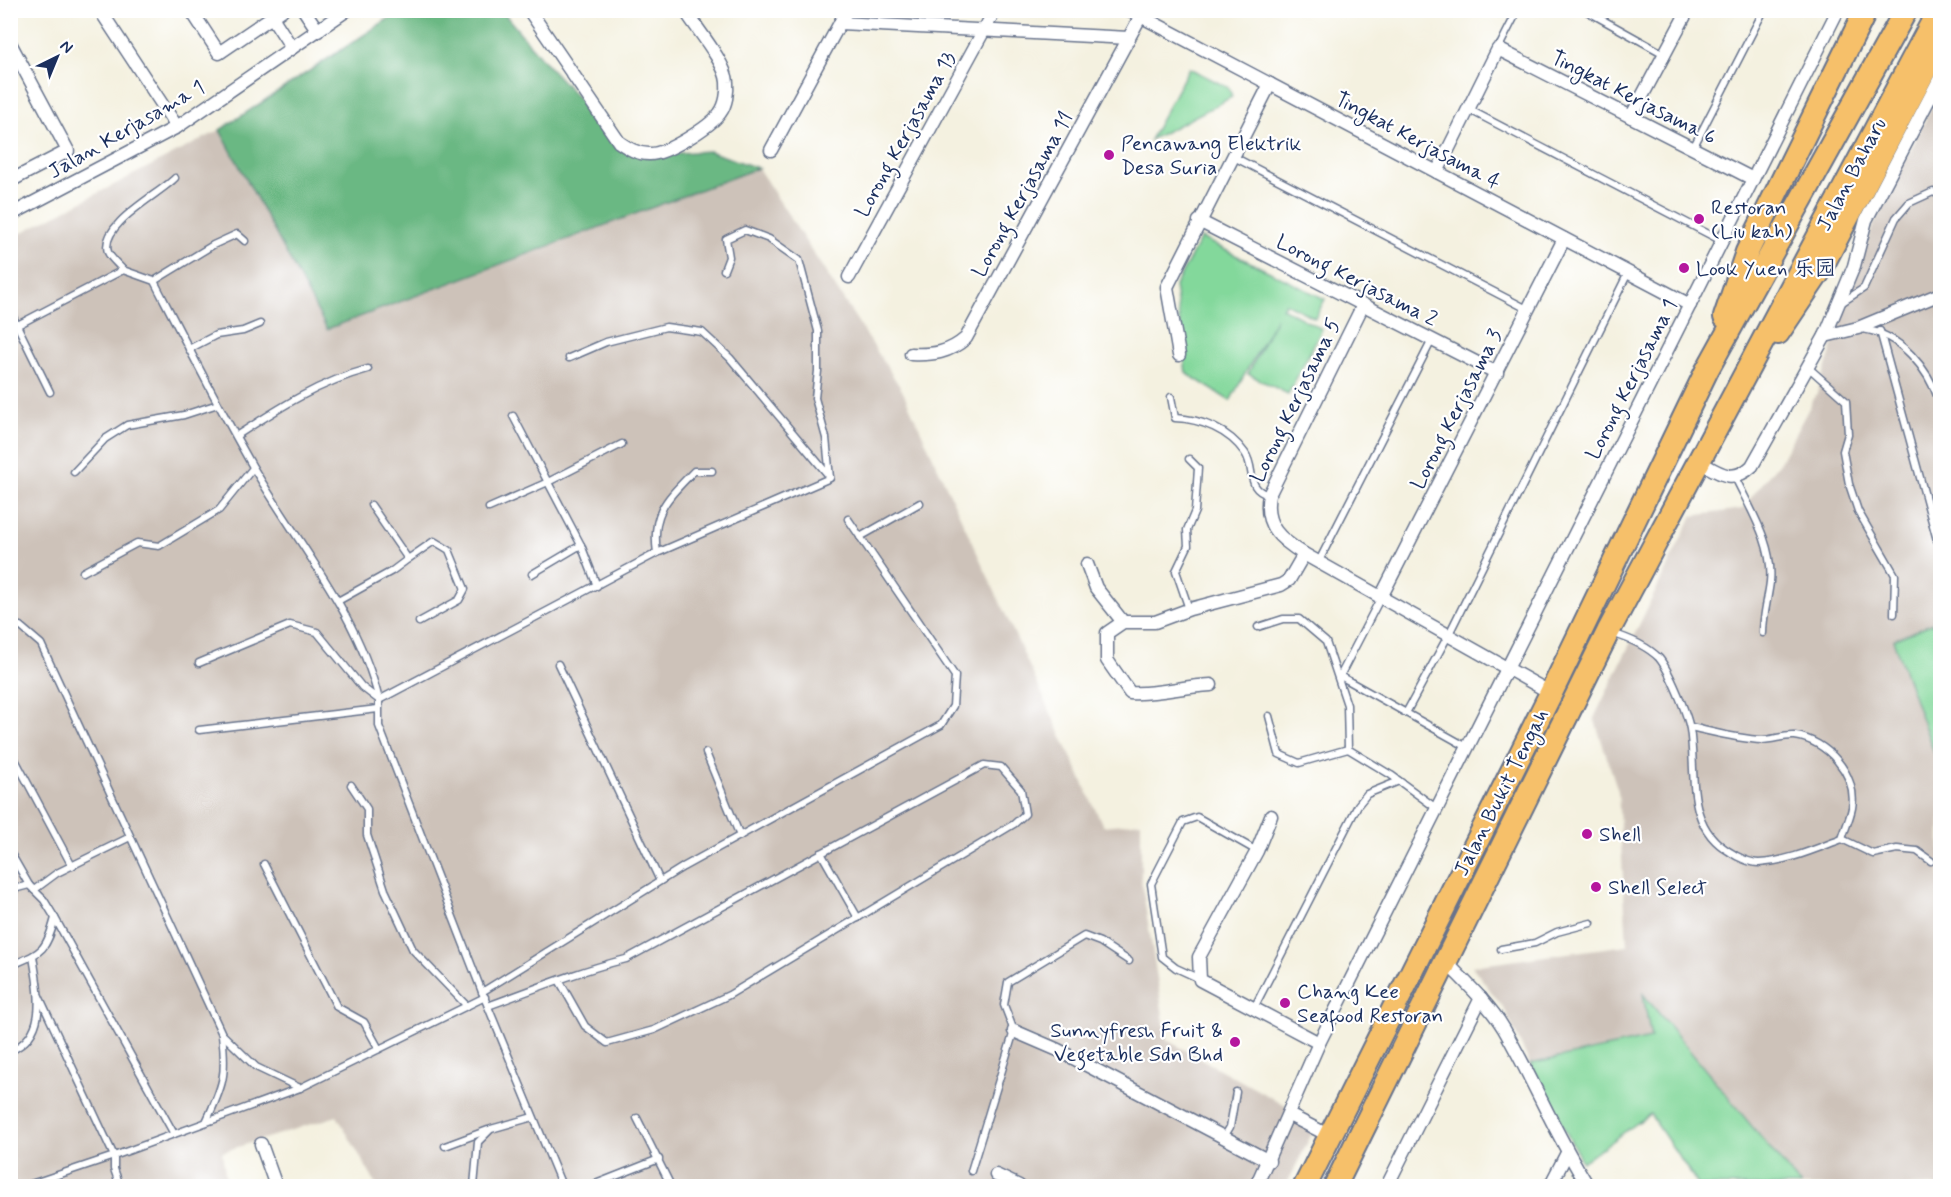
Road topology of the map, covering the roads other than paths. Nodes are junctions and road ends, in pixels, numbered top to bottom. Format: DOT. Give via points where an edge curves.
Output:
graph roads {
  1 [pos="100,10"];
  2 [pos="190,10"];
  3 [pos="304,10"];
  4 [pos="347,10"];
  5 [pos="529,10"];
  6 [pos="685,10"];
  7 [pos="847,10"];
  8 [pos="995,10"];
  9 [pos="1129,10"];
  10 [pos="1518,10"];
  11 [pos="1585,10"];
  12 [pos="1689,10"];
  13 [pos="1764,10"];
  14 [pos="1838,10"];
  15 [pos="1866,10"];
  16 [pos="1906,10"];
  17 [pos="1939,10"];
  18 [pos="277,14"];
  19 [pos="1143,14"];
  20 [pos="840,24"];
  21 [pos="318,31"];
  22 [pos="983,32"];
  23 [pos="1129,38"];
  24 [pos="1941,41"];
  25 [pos="10,43"];
  26 [pos="292,48"];
  27 [pos="1498,49"];
  28 [pos="1664,54"];
  29 [pos="1941,78"];
  30 [pos="1269,84"];
  31 [pos="1467,109"];
  32 [pos="1631,117"];
  33 [pos="177,127"];
  34 [pos="1693,148"];
  35 [pos="771,150"];
  36 [pos="1232,155"];
  37 [pos="1437,172"];
  38 [pos="175,178"];
  39 [pos="1753,179"];
  40 [pos="10,181"];
  41 [pos="1941,195"];
  42 [pos="10,215"];
  43 [pos="1199,221"];
  44 [pos="1564,239"];
  45 [pos="245,240"];
  46 [pos="1722,240"];
  47 [pos="123,270"];
  48 [pos="724,270"];
  49 [pos="1628,272"];
  50 [pos="849,276"];
  51 [pos="154,281"];
  52 [pos="1941,294"];
  53 [pos="1363,305"];
  54 [pos="1690,305"];
  55 [pos="1837,306"];
  56 [pos="1529,310"];
  57 [pos="10,311"];
  58 [pos="260,324"];
  59 [pos="18,325"];
  60 [pos="1858,328"];
  61 [pos="10,329"];
  62 [pos="1880,331"];
  63 [pos="1825,336"];
  64 [pos="1432,340"];
  65 [pos="189,349"];
  66 [pos="911,354"];
  67 [pos="1179,355"];
  68 [pos="569,358"];
  69 [pos="1809,368"];
  70 [pos="368,369"];
  71 [pos="1707,370"];
  72 [pos="1497,373"];
  73 [pos="50,392"];
  74 [pos="1172,397"];
  75 [pos="1694,397"];
  76 [pos="1941,403"];
  77 [pos="218,404"];
  78 [pos="513,416"];
  79 [pos="1713,433"];
  80 [pos="236,435"];
  81 [pos="622,444"];
  82 [pos="1189,459"];
  83 [pos="1698,461"];
  84 [pos="253,468"];
  85 [pos="712,471"];
  86 [pos="75,472"];
  87 [pos="1736,477"];
  88 [pos="830,478"];
  89 [pos="548,482"];
  90 [pos="1269,495"];
  91 [pos="920,503"];
  92 [pos="371,505"];
  93 [pos="489,508"];
  94 [pos="848,519"];
  95 [pos="860,537"];
  96 [pos="1941,544"];
  97 [pos="581,545"];
  98 [pos="657,553"];
  99 [pos="1304,554"];
  100 [pos="408,559"];
  101 [pos="1319,561"];
  102 [pos="1087,564"];
  103 [pos="83,572"];
  104 [pos="532,573"];
  105 [pos="597,586"];
  106 [pos="1381,597"];
  107 [pos="338,601"];
  108 [pos="1190,609"];
  109 [pos="1894,614"];
  110 [pos="419,622"];
  111 [pos="1123,622"];
  112 [pos="10,625"];
  113 [pos="1258,627"];
  114 [pos="1608,632"];
  115 [pos="1763,633"];
  116 [pos="1449,634"];
  117 [pos="199,663"];
  118 [pos="558,664"];
  119 [pos="1507,668"];
  120 [pos="1211,685"];
  121 [pos="1551,693"];
  122 [pos="378,700"];
  123 [pos="378,709"];
  124 [pos="1406,713"];
  125 [pos="1269,716"];
  126 [pos="1690,727"];
  127 [pos="199,730"];
  128 [pos="1467,747"];
  129 [pos="1348,749"];
  130 [pos="10,750"];
  131 [pos="706,753"];
  132 [pos="1399,781"];
  133 [pos="351,785"];
  134 [pos="1437,808"];
  135 [pos="1271,816"];
  136 [pos="740,836"];
  137 [pos="130,837"];
  138 [pos="1842,839"];
  139 [pos="1257,851"];
  140 [pos="10,852"];
  141 [pos="821,853"];
  142 [pos="1931,861"];
  143 [pos="264,864"];
  144 [pos="72,866"];
  145 [pos="660,881"];
  146 [pos="32,888"];
  147 [pos="10,890"];
  148 [pos="55,918"];
  149 [pos="858,918"];
  150 [pos="1591,923"];
  151 [pos="1501,949"];
  152 [pos="33,956"];
  153 [pos="1129,961"];
  154 [pos="1447,963"];
  155 [pos="10,966"];
  156 [pos="559,980"];
  157 [pos="1200,980"];
  158 [pos="484,995"];
  159 [pos="39,996"];
  160 [pos="1481,998"];
  161 [pos="467,1006"];
  162 [pos="488,1006"];
  163 [pos="1254,1008"];
  164 [pos="1014,1031"];
  165 [pos="222,1034"];
  166 [pos="1319,1043"];
  167 [pos="379,1049"];
  168 [pos="10,1051"];
  169 [pos="300,1088"];
  170 [pos="1236,1092"];
  171 [pos="1289,1115"];
  172 [pos="533,1117"];
  173 [pos="637,1118"];
  174 [pos="206,1122"];
  175 [pos="491,1129"];
  176 [pos="174,1134"];
  177 [pos="1330,1136"];
  178 [pos="1223,1138"];
  179 [pos="261,1144"];
  180 [pos="445,1146"];
  181 [pos="1567,1154"];
  182 [pos="114,1156"];
  183 [pos="660,1160"];
  184 [pos="1269,1161"];
  185 [pos="971,1171"];
  186 [pos="996,1175"];
  187 [pos="593,1185"];
  188 [pos="25,1186"];
  189 [pos="120,1186"];
  190 [pos="276,1186"];
  191 [pos="474,1186"];
  192 [pos="562,1186"];
  193 [pos="671,1186"];
  194 [pos="1018,1186"];
  195 [pos="1256,1186"];
  196 [pos="1305,1186"];
  197 [pos="1335,1186"];
  198 [pos="1387,1186"];
  199 [pos="1550,1186"];
  200 [pos="1588,1186"];
  1 -- 33 [label="street"];
  2 -- 18 [label="street" via="219,53"];
  3 -- 21 [label="street"];
  4 -- 21 [label="street, Jalan Kerjasama 1"];
  5 -- 6 [label="street" via="619,142 647,155 675,147 719,114 727,95 726,74"];
  7 -- 20 [label="street"];
  8 -- 22 [label="street, Lorong Kerjasama 13"];
  9 -- 19 [label="street, Tingkat Kerjasama 4"];
  10 -- 27 [label="lane"];
  11 -- 28 [label="lane"];
  12 -- 28 [label="street"];
  13 -- 34 [label="lane"];
  14 -- 39 [label="street, Lorong Kerjasama 1"];
  15 -- 71 [label="highway" via="1747,252"];
  16 -- 71 [label="highway, Jalan Baharu"];
  17 -- 79 [label="highway, Jalan Baharu"];
  18 -- 26 [label="street"];
  19 -- 23 [label="street, Lorong Kerjasama 11"];
  19 -- 30 [label="street, Tingkat Kerjasama 4"];
  20 -- 22 [label="street"];
  20 -- 35 [label="street"];
  21 -- 26 [label="street, Jalan Kerjasama 1"];
  22 -- 23 [label="street"];
  22 -- 50 [label="street, Lorong Kerjasama 13"];
  23 -- 66 [label="street, Lorong Kerjasama 11" via="966,338 946,352"];
  24 -- 79 [label="highway" via="1806,295"];
  25 -- 40 [label="street" via="68,151"];
  26 -- 33 [label="street, Jalan Kerjasama 1"];
  27 -- 31 [label="street"];
  27 -- 32 [label="street, Tingkat Kerjasama 6"];
  28 -- 32 [label="street"];
  29 -- 55 [label="street" via="1866,220 1854,266"];
  30 -- 36 [label="street"];
  30 -- 37 [label="street, Tingkat Kerjasama 4"];
  31 -- 37 [label="street"];
  31 -- 46 [label="lane"];
  32 -- 34 [label="street, Tingkat Kerjasama 6"];
  33 -- 42 [label="street, Jalan Kerjasama 1"];
  34 -- 39 [label="street, Tingkat Kerjasama 6"];
  36 -- 43 [label="street"];
  36 -- 56 [label="lane"];
  37 -- 44 [label="street, Tingkat Kerjasama 4"];
  38 -- 47 [label="lane" via="131,210 108,238 108,252"];
  39 -- 46 [label="street, Lorong Kerjasama 1"];
  41 -- 55 [label="lane" via="1933,192 1909,203 1896,218 1864,288"];
  43 -- 53 [label="street, Lorong Kerjasama 2"];
  43 -- 67 [label="street" via="1167,287"];
  44 -- 49 [label="street, Tingkat Kerjasama 4"];
  44 -- 56 [label="street, Lorong Kerjasama 3"];
  45 -- 51 [label="lane" via="237,234 221,241"];
  46 -- 54 [label="street, Lorong Kerjasama 1"];
  47 -- 51 [label="lane"];
  47 -- 59 [label="lane"];
  48 -- 88 [label="lane" via="729,257 726,239 745,230 769,239 799,260 818,331 815,398 826,438"];
  49 -- 54 [label="street, Tingkat Kerjasama 4"];
  49 -- 116 [label="lane"];
  51 -- 65 [label="lane"];
  52 -- 60 [label="street"];
  53 -- 64 [label="street, Lorong Kerjasama 2"];
  53 -- 90 [label="street, Lorong Kerjasama 5"];
  54 -- 119 [label="street, Lorong Kerjasama 1"];
  55 -- 63 [label="street"];
  56 -- 72 [label="street, Lorong Kerjasama 3"];
  57 -- 59 [label="lane"];
  58 -- 65 [label="lane" via="216,335"];
  59 -- 61 [label="lane"];
  59 -- 73 [label="lane"];
  60 -- 62 [label="lane"];
  60 -- 63 [label="street"];
  62 -- 76 [label="lane" via="1919,362 1931,378"];
  62 -- 96 [label="lane"];
  63 -- 69 [label="street"];
  64 -- 72 [label="street, Lorong Kerjasama 2"];
  64 -- 101 [label="lane"];
  65 -- 77 [label="lane"];
  68 -- 88 [label="lane" via="606,342 666,327 702,332 730,358"];
  69 -- 87 [label="street" via="1752,466"];
  69 -- 109 [label="lane" via="1846,401 1848,434 1843,451 1849,484 1858,511 1894,576"];
  70 -- 80 [label="lane" via="337,377 296,397"];
  71 -- 75 [label="highway, Jalan Baharu"];
  72 -- 106 [label="street, Lorong Kerjasama 3"];
  74 -- 90 [label="lane" via="1175,418 1196,419 1238,446 1249,460 1256,489"];
  75 -- 121 [label="highway, Jalan Bukit Tengah"];
  77 -- 80 [label="lane"];
  77 -- 86 [label="lane" via="184,415 127,425 105,439"];
  78 -- 89 [label="lane"];
  79 -- 83 [label="highway, Jalan Bukit Tengah"];
  80 -- 84 [label="lane"];
  81 -- 89 [label="lane"];
  82 -- 108 [label="lane" via="1198,468 1195,511 1187,530 1188,546 1176,571"];
  83 -- 87 [label="street" via="1726,477"];
  83 -- 114 [label="highway, Jalan Bukit Tengah"];
  84 -- 103 [label="lane" via="219,510 159,546 137,543"];
  84 -- 107 [label="lane"];
  85 -- 98 [label="lane" via="694,471 662,504 655,535"];
  87 -- 115 [label="lane" via="1768,550 1770,580"];
  88 -- 98 [label="lane"];
  89 -- 93 [label="lane"];
  89 -- 97 [label="lane"];
  90 -- 99 [label="street, Lorong Kerjasama 5" via="1268,513 1278,536"];
  91 -- 95 [label="lane"];
  92 -- 100 [label="lane"];
  94 -- 95 [label="lane"];
  95 -- 136 [label="lane" via="955,676 953,706 942,725"];
  97 -- 104 [label="lane"];
  97 -- 105 [label="lane"];
  98 -- 105 [label="lane"];
  99 -- 101 [label="street"];
  99 -- 108 [label="street" via="1289,580 1281,585"];
  100 -- 107 [label="lane"];
  100 -- 110 [label="lane" via="434,542 449,550 465,589 459,600"];
  101 -- 106 [label="street"];
  102 -- 111 [label="street" via="1096,588"];
  105 -- 122 [label="lane"];
  106 -- 116 [label="street"];
  106 -- 124 [label="lane" via="1340,676"];
  107 -- 122 [label="lane" via="374,678"];
  108 -- 111 [label="street" via="1155,622"];
  111 -- 120 [label="street" via="1107,633 1107,660 1130,693"];
  112 -- 137 [label="lane" via="20,626 41,644"];
  113 -- 129 [label="lane" via="1283,619 1299,619 1326,642 1347,705"];
  114 -- 126 [label="lane" via="1634,640 1658,658"];
  114 -- 154 [label="highway, Jalan Bukit Tengah"];
  116 -- 119 [label="street"];
  116 -- 124 [label="lane"];
  117 -- 122 [label="lane" via="290,625 317,632 362,687"];
  118 -- 145 [label="lane"];
  119 -- 121 [label="street"];
  119 -- 128 [label="street, Lorong Kerjasama 1"];
  121 -- 177 [label="highway, Jalan Bukit Tengah"];
  122 -- 123 [label="lane"];
  123 -- 127 [label="lane"];
  123 -- 158 [label="lane" via="380,726"];
  124 -- 128 [label="lane"];
  125 -- 129 [label="lane" via="1279,754 1299,763"];
  126 -- 138 [label="lane" via="1764,740 1792,736 1811,739 1826,748 1846,774 1850,788 1852,806"];
  126 -- 138 [label="lane" via="1697,811 1717,845 1756,863 1784,860"];
  128 -- 134 [label="street, Lorong Kerjasama 1"];
  129 -- 132 [label="lane"];
  130 -- 144 [label="lane"];
  131 -- 136 [label="lane"];
  132 -- 134 [label="lane"];
  132 -- 163 [label="lane" via="1367,794 1358,805"];
  133 -- 161 [label="lane" via="367,809 368,835 385,890 413,950"];
  134 -- 166 [label="street, Lorong Kerjasama 1"];
  135 -- 139 [label="street"];
  136 -- 145 [label="lane"];
  137 -- 144 [label="lane"];
  137 -- 165 [label="lane"];
  138 -- 142 [label="lane" via="1873,854 1897,849 1917,851"];
  139 -- 157 [label="street" via="1199,957"];
  139 -- 157 [label="lane" via="1197,818 1183,822 1150,884 1162,957"];
  140 -- 146 [label="lane"];
  141 -- 149 [label="lane"];
  141 -- 149 [label="lane" via="984,765 1001,767 1021,790 1025,814 1014,824"];
  141 -- 156 [label="lane" via="626,959"];
  143 -- 167 [label="lane" via="338,1007 364,1022"];
  144 -- 146 [label="lane"];
  145 -- 158 [label="lane"];
  146 -- 147 [label="lane"];
  146 -- 148 [label="lane"];
  148 -- 152 [label="lane" via="48,943"];
  148 -- 176 [label="lane"];
  149 -- 156 [label="lane" via="729,995 654,1030 607,1042 585,1026"];
  150 -- 151 [label="lane" via="1535,943"];
  152 -- 155 [label="lane"];
  152 -- 159 [label="lane"];
  153 -- 164 [label="lane" via="1084,936 1008,982 1004,1005"];
  154 -- 160 [label="street"];
  154 -- 197 [label="highway, Jalan Bukit Tengah"];
  156 -- 162 [label="lane"];
  157 -- 163 [label="street"];
  158 -- 161 [label="lane"];
  158 -- 162 [label="lane"];
  159 -- 168 [label="lane" via="38,1023 24,1045"];
  159 -- 182 [label="lane"];
  160 -- 181 [label="street" via="1503,1028"];
  160 -- 198 [label="street"];
  161 -- 167 [label="lane"];
  162 -- 172 [label="lane"];
  163 -- 166 [label="street"];
  164 -- 178 [label="street" via="1058,1050"];
  164 -- 185 [label="lane"];
  165 -- 169 [label="lane" via="255,1067"];
  165 -- 174 [label="lane" via="223,1087"];
  166 -- 171 [label="street, Lorong Kerjasama 1"];
  167 -- 169 [label="lane"];
  169 -- 174 [label="lane"];
  170 -- 178 [label="lane" via="1230,1126"];
  171 -- 177 [label="street"];
  171 -- 184 [label="street, Lorong Kerjasama 1"];
  172 -- 175 [label="lane"];
  172 -- 192 [label="lane"];
  173 -- 183 [label="lane"];
  174 -- 176 [label="lane"];
  175 -- 180 [label="lane"];
  175 -- 191 [label="lane" via="478,1142"];
  176 -- 182 [label="lane"];
  177 -- 196 [label="highway, Jalan Bukit Tengah"];
  178 -- 184 [label="street"];
  179 -- 190 [label="street"];
  181 -- 199 [label="street"];
  181 -- 200 [label="street"];
  182 -- 188 [label="lane"];
  182 -- 189 [label="lane"];
  183 -- 187 [label="lane"];
  183 -- 193 [label="lane"];
  184 -- 195 [label="street, Lorong Kerjasama 1"];
  186 -- 194 [label="street"];
}
